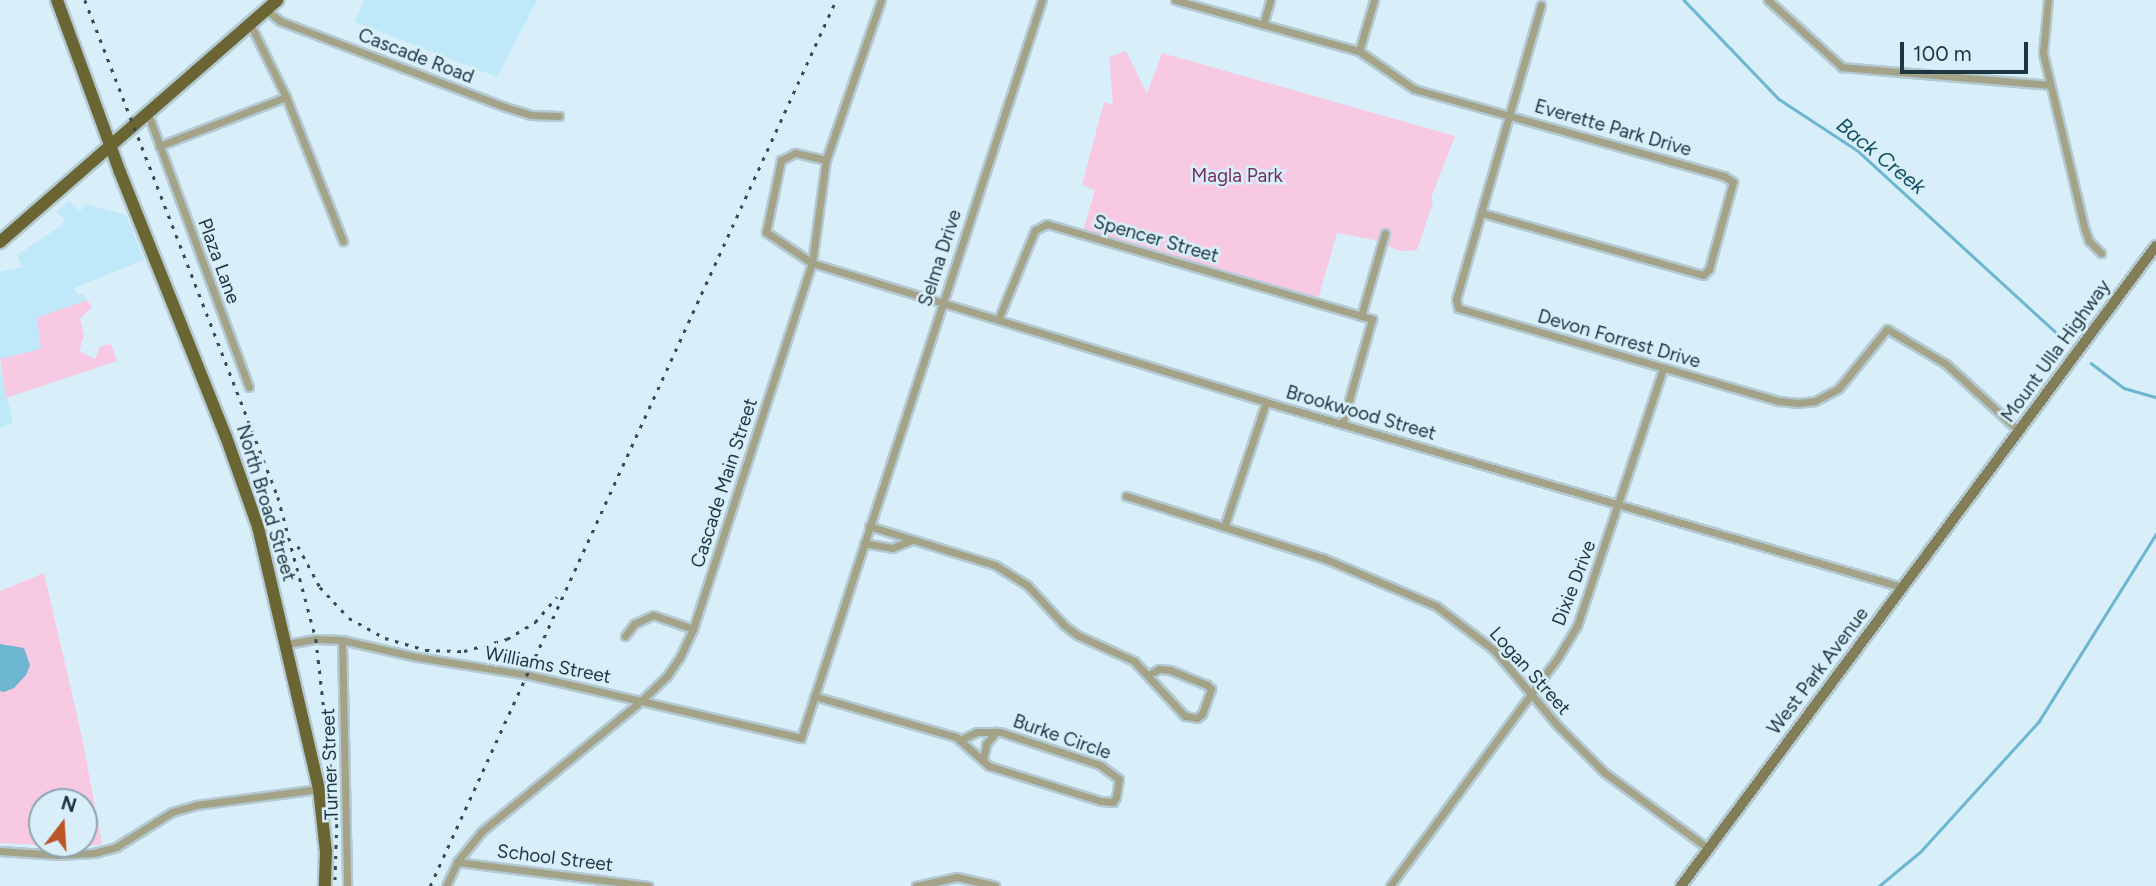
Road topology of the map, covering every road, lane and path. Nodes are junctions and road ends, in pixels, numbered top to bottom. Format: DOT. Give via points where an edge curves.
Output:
graph roads {
  1 [pos="57,0"];
  2 [pos="278,0"];
  3 [pos="881,0"];
  4 [pos="1042,0"];
  5 [pos="1175,0"];
  6 [pos="1270,0"];
  7 [pos="1374,0"];
  8 [pos="1768,0"];
  9 [pos="2048,0"];
  10 [pos="1541,5"];
  11 [pos="266,9"];
  12 [pos="250,24"];
  13 [pos="1263,25"];
  14 [pos="1359,51"];
  15 [pos="2050,85"];
  16 [pos="286,97"];
  17 [pos="148,114"];
  18 [pos="1510,115"];
  19 [pos="559,116"];
  20 [pos="111,146"];
  21 [pos="159,146"];
  22 [pos="826,160"];
  23 [pos="1482,213"];
  24 [pos="1385,233"];
  25 [pos="343,241"];
  26 [pos="0,243"];
  27 [pos="2156,246"];
  28 [pos="2101,253"];
  29 [pos="812,263"];
  30 [pos="943,302"];
  31 [pos="1361,316"];
  32 [pos="998,320"];
  33 [pos="1663,369"];
  34 [pos="248,387"];
  35 [pos="1266,402"];
  36 [pos="1342,424"];
  37 [pos="2019,431"];
  38 [pos="1984,477"];
  39 [pos="1126,496"];
  40 [pos="1620,504"];
  41 [pos="869,526"];
  42 [pos="1224,527"];
  43 [pos="913,540"];
  44 [pos="864,543"];
  45 [pos="1902,587"];
  46 [pos="693,629"];
  47 [pos="625,636"];
  48 [pos="342,640"];
  49 [pos="286,644"];
  50 [pos="1148,675"];
  51 [pos="1531,693"];
  52 [pos="814,696"];
  53 [pos="642,700"];
  54 [pos="997,732"];
  55 [pos="800,738"];
  56 [pos="960,740"];
  57 [pos="983,761"];
  58 [pos="319,789"];
  59 [pos="1709,849"];
  60 [pos="0,851"];
  61 [pos="457,862"];
  62 [pos="325,886"];
  63 [pos="347,886"];
  64 [pos="446,886"];
  65 [pos="649,886"];
  66 [pos="916,886"];
  67 [pos="995,886"];
  68 [pos="1391,886"];
  69 [pos="1681,886"];
  1 -- 20 [label="main road, North Broad Street"];
  2 -- 11 [label="main road"];
  3 -- 22 [label="street, Cascade Main Street"];
  4 -- 30 [label="street, Selma Drive"];
  5 -- 13 [label="street, Everette Park Drive"];
  6 -- 13 [label="street"];
  7 -- 14 [label="street"];
  8 -- 15 [label="street" via="1842,67"];
  9 -- 15 [label="street" via="2042,53"];
  10 -- 18 [label="street, Devon Forrest Drive"];
  11 -- 12 [label="main road"];
  11 -- 19 [label="street, Cascade Road" via="280,21 505,107 531,115"];
  12 -- 16 [label="street"];
  12 -- 17 [label="main road"];
  13 -- 14 [label="street, Everette Park Drive"];
  14 -- 18 [label="street, Everette Park Drive" via="1414,89"];
  15 -- 28 [label="street" via="2085,230"];
  16 -- 21 [label="street"];
  16 -- 25 [label="street"];
  17 -- 20 [label="main road"];
  17 -- 21 [label="street, Plaza Lane"];
  18 -- 23 [label="street, Devon Forrest Drive"];
  18 -- 23 [label="street, Everette Park Drive" via="1724,176 1733,182 1732,193 1709,269 1703,275"];
  20 -- 26 [label="main road"];
  20 -- 49 [label="main road, North Broad Street" via="258,527"];
  21 -- 34 [label="street, Plaza Lane"];
  22 -- 29 [label="street, Cascade Main Street"];
  22 -- 29 [label="street, Brookwood Street" via="795,153 781,160 766,232"];
  23 -- 33 [label="street, Devon Forrest Drive" via="1456,299 1458,308"];
  24 -- 31 [label="street"];
  27 -- 37 [label="main road, Mount Ulla Highway"];
  29 -- 30 [label="street, Brookwood Street"];
  29 -- 46 [label="street, Cascade Main Street"];
  30 -- 32 [label="street, Brookwood Street"];
  30 -- 41 [label="street, Selma Drive"];
  31 -- 32 [label="street, Spencer Street" via="1047,224 1035,230"];
  31 -- 36 [label="street" via="1372,319"];
  32 -- 35 [label="street, Brookwood Street"];
  33 -- 37 [label="street, Devon Forrest Drive" via="1779,401 1815,401 1847,381 1887,329 1946,364"];
  33 -- 40 [label="street, Dixie Drive"];
  35 -- 36 [label="street, Brookwood Street"];
  35 -- 42 [label="street"];
  36 -- 40 [label="street, Brookwood Street"];
  37 -- 38 [label="main road, Mount Ulla Highway"];
  38 -- 45 [label="main road, West Park Avenue"];
  39 -- 42 [label="street, Logan Street"];
  40 -- 45 [label="street, Brookwood Street"];
  40 -- 51 [label="street, Dixie Drive" via="1577,625"];
  41 -- 43 [label="street"];
  41 -- 44 [label="street, Selma Drive"];
  42 -- 51 [label="street, Logan Street" via="1323,558 1436,606 1494,650"];
  43 -- 44 [label="street" via="892,548"];
  43 -- 50 [label="street" via="995,565 1027,586 1077,635 1134,660"];
  44 -- 52 [label="street, Selma Drive"];
  45 -- 59 [label="main road, West Park Avenue"];
  46 -- 47 [label="street" via="653,615 634,624"];
  46 -- 53 [label="street, Cascade Main Street" via="667,676"];
  48 -- 49 [label="street, Williams Street"];
  48 -- 53 [label="street, Williams Street"];
  48 -- 63 [label="street, Turner Street"];
  49 -- 58 [label="main road, North Broad Street"];
  50 -- 50 [label="street" via="1185,716 1202,714 1211,689 1207,684 1170,670"];
  51 -- 59 [label="street, Logan Street" via="1605,774"];
  51 -- 68 [label="street, Dixie Drive"];
  52 -- 55 [label="street, Selma Drive"];
  52 -- 56 [label="street, Burke Circle"];
  53 -- 55 [label="street, Williams Street"];
  53 -- 61 [label="street, Cascade Main Street" via="510,806"];
  54 -- 56 [label="street, Burke Circle" via="977,732"];
  54 -- 57 [label="street, Burke Circle" via="986,744"];
  54 -- 57 [label="street, Burke Circle" via="1111,770 1120,782 1116,797 1112,802 1101,801"];
  56 -- 57 [label="street, Burke Circle"];
  58 -- 60 [label="street" via="196,805 172,813 116,847 94,853"];
  58 -- 62 [label="main road, North Broad Street"];
  59 -- 69 [label="main road, West Park Avenue"];
  61 -- 64 [label="street, Cascade Main Street"];
  61 -- 65 [label="street, School Street"];
  66 -- 67 [label="street" via="957,877"];
}
